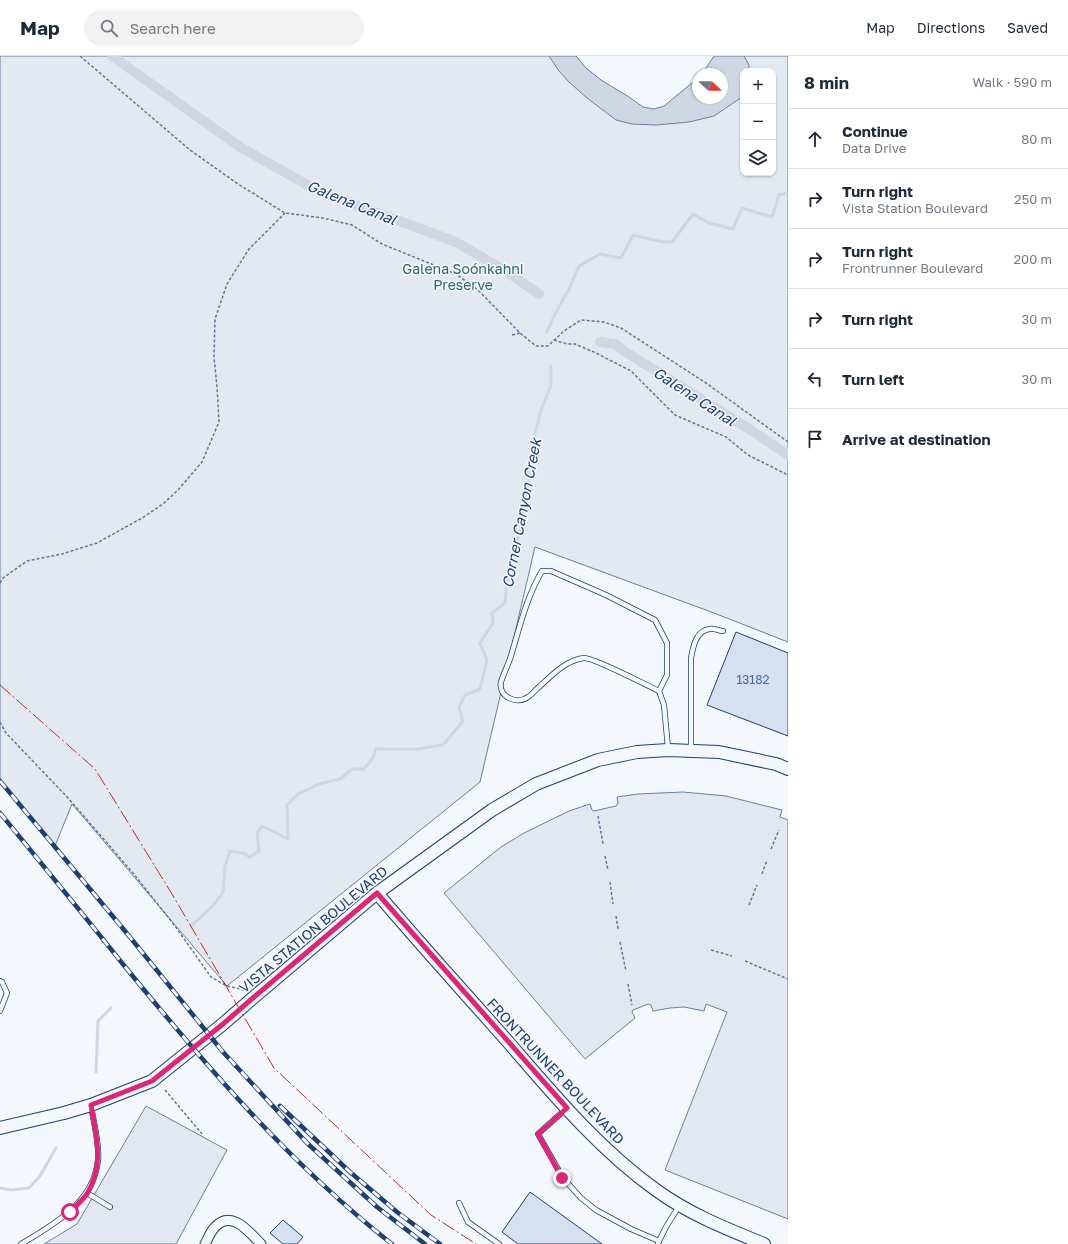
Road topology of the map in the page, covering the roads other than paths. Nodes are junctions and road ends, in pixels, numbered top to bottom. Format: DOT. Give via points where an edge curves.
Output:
graph roads {
  1 [pos="723,631"];
  2 [pos="659,691"];
  3 [pos="668,750"];
  4 [pos="691,751"];
  5 [pos="788,769"];
  6 [pos="377,893"];
  7 [pos="0,981"];
  8 [pos="0,1011"];
  9 [pos="91,1105"];
  10 [pos="567,1108"];
  11 [pos="0,1128"];
  12 [pos="87,1193"];
  13 [pos="459,1203"];
  14 [pos="680,1205"];
  15 [pos="110,1207"];
  16 [pos="658,1243"];
  17 [pos="21,1244"];
  18 [pos="205,1244"];
  19 [pos="261,1244"];
  20 [pos="499,1244"];
  21 [pos="764,1244"];
  1 -- 4 [label="lane" via="709,629 703,632 695,639 692,648"];
  2 -- 2 [label="lane" via="667,674 667,643 655,620 551,571 542,571 535,583 501,683 507,698 515,701 527,698 567,662 586,658"];
  2 -- 3 [label="lane" via="664,705"];
  3 -- 4 [label="street, VISTA STATION BOULEVARD"];
  3 -- 6 [label="street, VISTA STATION BOULEVARD" via="637,752 598,760 536,784 492,810"];
  4 -- 5 [label="street, VISTA STATION BOULEVARD" via="719,752"];
  6 -- 9 [label="street, VISTA STATION BOULEVARD" via="152,1081"];
  6 -- 10 [label="street, FRONTRUNNER BOULEVARD"];
  7 -- 8 [label="lane" via="7,993"];
  9 -- 11 [label="street, VISTA STATION BOULEVARD"];
  9 -- 12 [label="lane" via="99,1159"];
  10 -- 14 [label="street, FRONTRUNNER BOULEVARD" via="624,1166"];
  10 -- 16 [label="lane" via="538,1134 562,1178 596,1210"];
  12 -- 15 [label="lane"];
  12 -- 17 [label="lane" via="70,1212"];
  13 -- 20 [label="lane" via="468,1222"];
  14 -- 16 [label="lane"];
  14 -- 21 [label="street, FRONTRUNNER BOULEVARD"];
  18 -- 19 [label="street" via="213,1228 228,1220 243,1227"];
}
